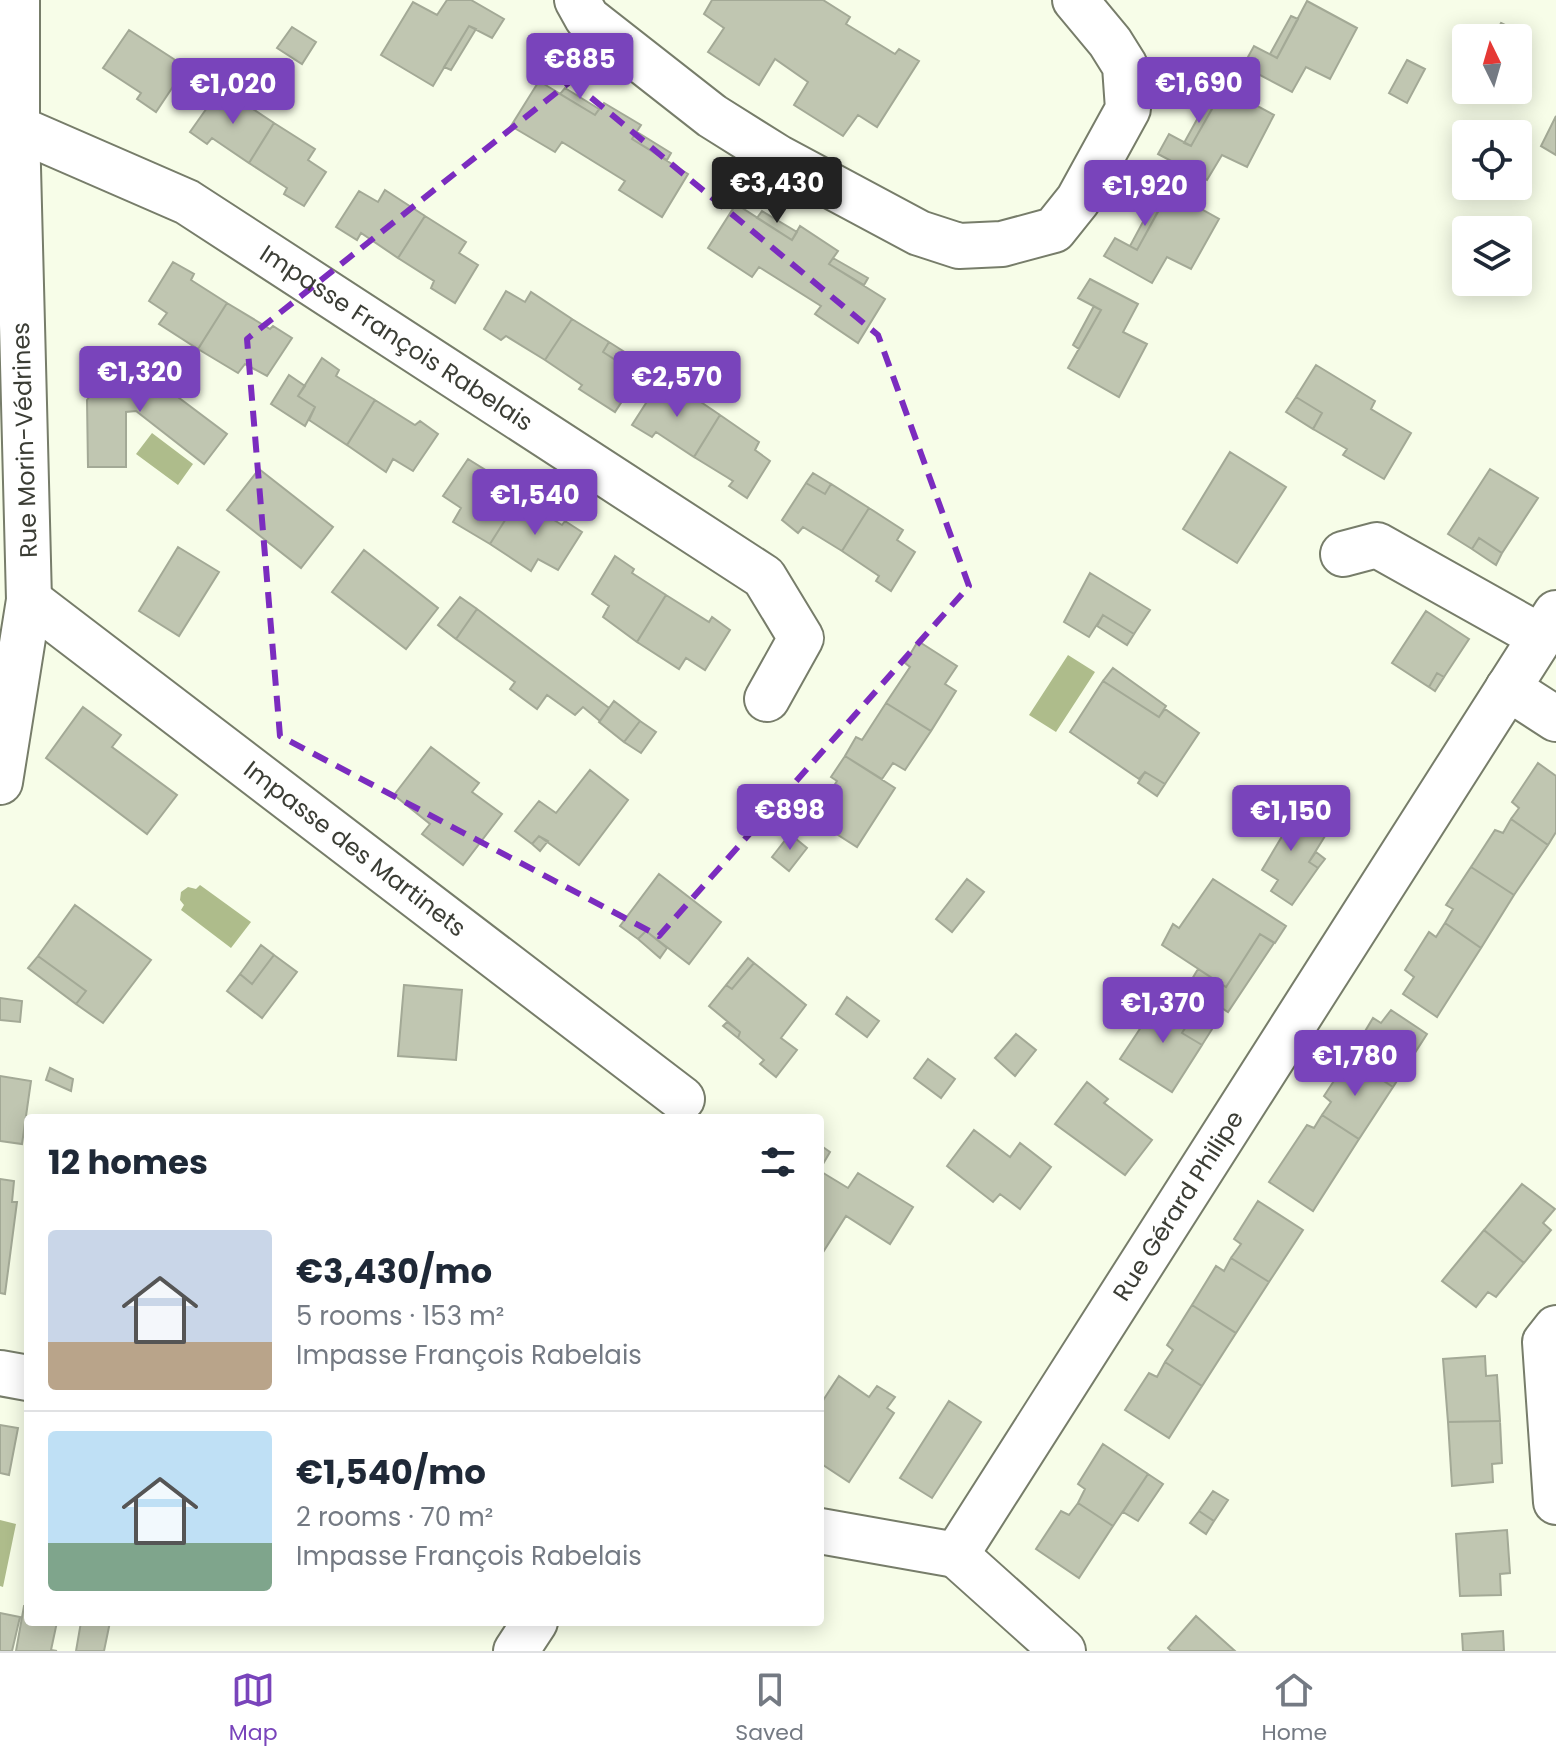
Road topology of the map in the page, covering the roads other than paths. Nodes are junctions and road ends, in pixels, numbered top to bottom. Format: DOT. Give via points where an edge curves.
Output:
graph roads {
  1 [pos="17,0"];
  2 [pos="577,0"];
  3 [pos="1075,0"];
  4 [pos="8,127"];
  5 [pos="1343,554"];
  6 [pos="29,600"];
  7 [pos="1549,625"];
  8 [pos="1508,688"];
  9 [pos="767,699"];
  10 [pos="1556,719"];
  11 [pos="0,782"];
  12 [pos="682,1099"];
  13 [pos="1556,1328"];
  14 [pos="0,1373"];
  15 [pos="24,1377"];
  16 [pos="1556,1502"];
  17 [pos="824,1532"];
  18 [pos="956,1555"];
  19 [pos="532,1626"];
  20 [pos="516,1651"];
  21 [pos="1063,1651"];
  1 -- 4 [label="street, Rue Morin-Védrines"];
  2 -- 3 [label="street" via="587,18 712,116 919,233 959,246 1002,244 1054,230 1078,200 1128,109 1125,66"];
  4 -- 6 [label="street, Rue Morin-Védrines"];
  4 -- 9 [label="street, Impasse François Rabelais" via="187,202 764,577 801,638"];
  5 -- 7 [label="street" via="1377,545"];
  6 -- 11 [label="street, Rue Morin-Védrines"];
  6 -- 12 [label="street, Impasse des Martinets"];
  7 -- 8 [label="street, Rue Gérard Philipe"];
  8 -- 10 [label="street"];
  8 -- 18 [label="street, Rue Gérard Philipe"];
  13 -- 16 [label="street" via="1545,1342"];
  14 -- 15 [label="street"];
  17 -- 18 [label="street"];
  18 -- 21 [label="street"];
  19 -- 20 [label="street"];
}
